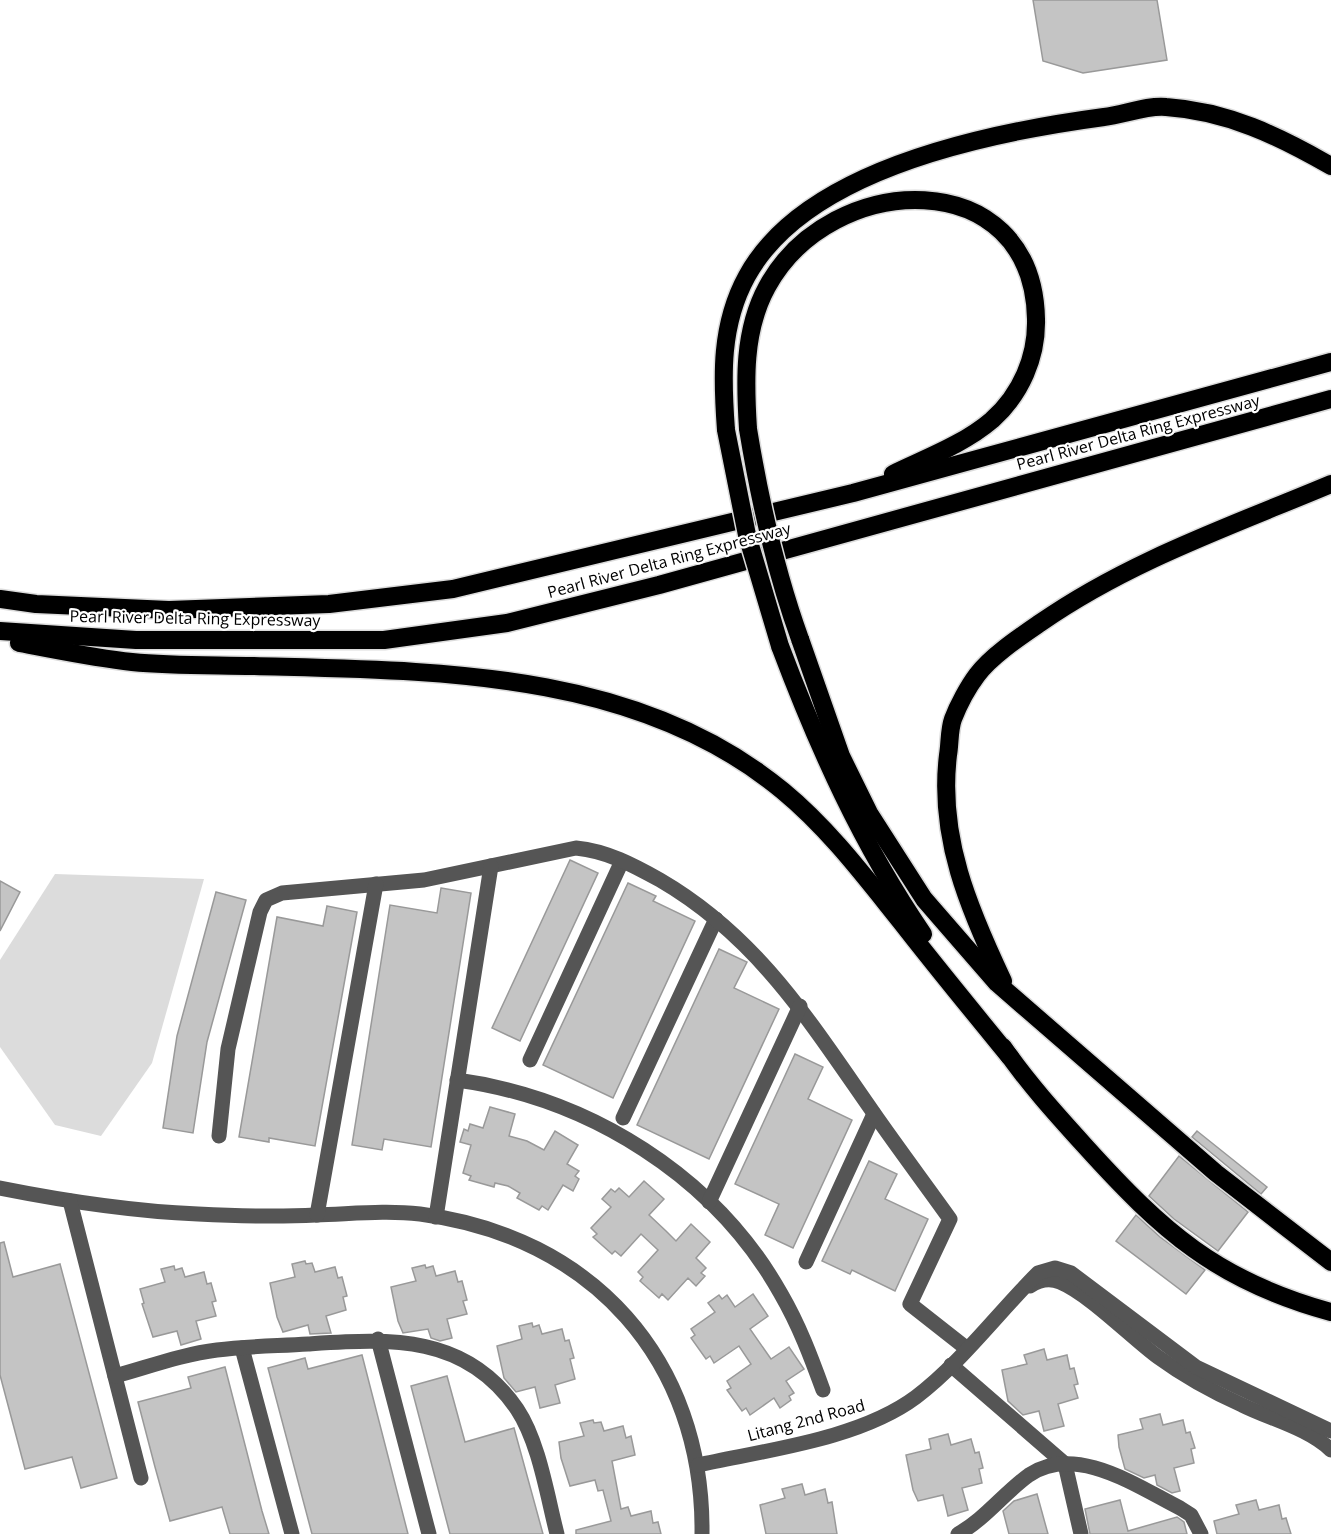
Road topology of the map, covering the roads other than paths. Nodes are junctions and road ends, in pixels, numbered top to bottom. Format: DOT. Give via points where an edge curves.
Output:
graph roads {
  1 [pos="1331,166"];
  2 [pos="1331,362"];
  3 [pos="1331,399"];
  4 [pos="1331,484"];
  5 [pos="853,493"];
  6 [pos="0,599"];
  7 [pos="0,631"];
  8 [pos="0,639"];
  9 [pos="622,861"];
  10 [pos="491,866"];
  11 [pos="376,884"];
  12 [pos="716,919"];
  13 [pos="1009,994"];
  14 [pos="800,1006"];
  15 [pos="1010,1057"];
  16 [pos="530,1060"];
  17 [pos="457,1080"];
  18 [pos="874,1114"];
  19 [pos="623,1118"];
  20 [pos="219,1136"];
  21 [pos="0,1188"];
  22 [pos="70,1201"];
  23 [pos="709,1202"];
  24 [pos="317,1215"];
  25 [pos="436,1217"];
  26 [pos="806,1262"];
  27 [pos="1331,1262"];
  28 [pos="1017,1294"];
  29 [pos="1331,1312"];
  30 [pos="378,1339"];
  31 [pos="242,1348"];
  32 [pos="966,1348"];
  33 [pos="951,1365"];
  34 [pos="115,1376"];
  35 [pos="823,1390"];
  36 [pos="1331,1431"];
  37 [pos="1331,1450"];
  38 [pos="1065,1464"];
  39 [pos="699,1465"];
  40 [pos="141,1478"];
  41 [pos="291,1534"];
  42 [pos="429,1534"];
  43 [pos="557,1534"];
  44 [pos="702,1534"];
  45 [pos="958,1534"];
  46 [pos="1081,1534"];
  47 [pos="1201,1534"];
  1 -- 15 [label="highway, bridge" via="1280,137 1220,115 1164,106 1061,123 930,152 817,203 794,219 776,236 747,276 730,319 723,366 726,430 747,535 780,646 828,762 881,869"];
  2 -- 5 [label="highway, Pearl River Delta Ring Expressway"];
  3 -- 7 [label="highway, Pearl River Delta Ring Expressway" via="507,623 384,640 136,640"];
  4 -- 13 [label="highway" via="1147,560 1081,595 1022,635 977,675 953,720 946,773 947,820 957,872"];
  5 -- 6 [label="highway, Pearl River Delta Ring Expressway" via="453,589 329,603 169,610"];
  5 -- 13 [label="highway, bridge" via="962,440 992,420 1015,395 1028,368 1037,332 1036,299 1025,264 1003,234 976,214 933,200 906,198 866,206 820,227 790,253 766,288 752,327 745,375 748,429 761,507 780,584 841,756 869,813 924,899"];
  8 -- 15 [label="highway" via="134,662 384,670 488,679 600,698 646,713 741,761 783,791 823,828"];
  9 -- 10 [label="street" via="598,850 576,848"];
  9 -- 12 [label="street" via="670,886"];
  9 -- 16 [label="street"];
  10 -- 11 [label="street" via="424,880"];
  10 -- 17 [label="street"];
  11 -- 20 [label="street" via="282,893 262,906 228,1049"];
  11 -- 24 [label="street"];
  12 -- 14 [label="street" via="760,959"];
  12 -- 19 [label="street"];
  13 -- 27 [label="highway" via="1216,1173"];
  14 -- 18 [label="street"];
  14 -- 23 [label="street"];
  15 -- 29 [label="highway" via="1108,1172 1174,1235 1229,1273"];
  17 -- 23 [label="street" via="537,1098 586,1117 633,1142"];
  17 -- 25 [label="street"];
  18 -- 26 [label="street"];
  18 -- 32 [label="street" via="950,1220 910,1304"];
  21 -- 22 [label="street"];
  22 -- 24 [label="street" via="195,1214"];
  22 -- 34 [label="street"];
  23 -- 35 [label="street" via="751,1248 780,1293 805,1340"];
  24 -- 25 [label="street" via="368,1212"];
  25 -- 39 [label="street" via="495,1230 529,1243 576,1271 617,1306 641,1333 674,1388"];
  28 -- 32 [label="street, Litang 2nd Road"];
  28 -- 36 [label="street, Litang 2nd Road" via="1038,1273 1063,1269 1196,1366"];
  28 -- 37 [label="street, Litang 2nd Road" via="1038,1281 1059,1282 1078,1292 1125,1332 1194,1381 1313,1437"];
  30 -- 31 [label="street"];
  30 -- 42 [label="street"];
  30 -- 43 [label="street" via="428,1345 449,1353 469,1363 504,1392 529,1430"];
  31 -- 34 [label="street" via="215,1350"];
  31 -- 41 [label="street"];
  32 -- 33 [label="street, Litang 2nd Road"];
  33 -- 38 [label="street"];
  33 -- 39 [label="street, Litang 2nd Road" via="914,1399 862,1426"];
  34 -- 40 [label="street"];
  38 -- 45 [label="street" via="1031,1474"];
  38 -- 46 [label="street"];
  38 -- 47 [label="street" via="1098,1468 1180,1508 1191,1515"];
  39 -- 44 [label="street"];
}
